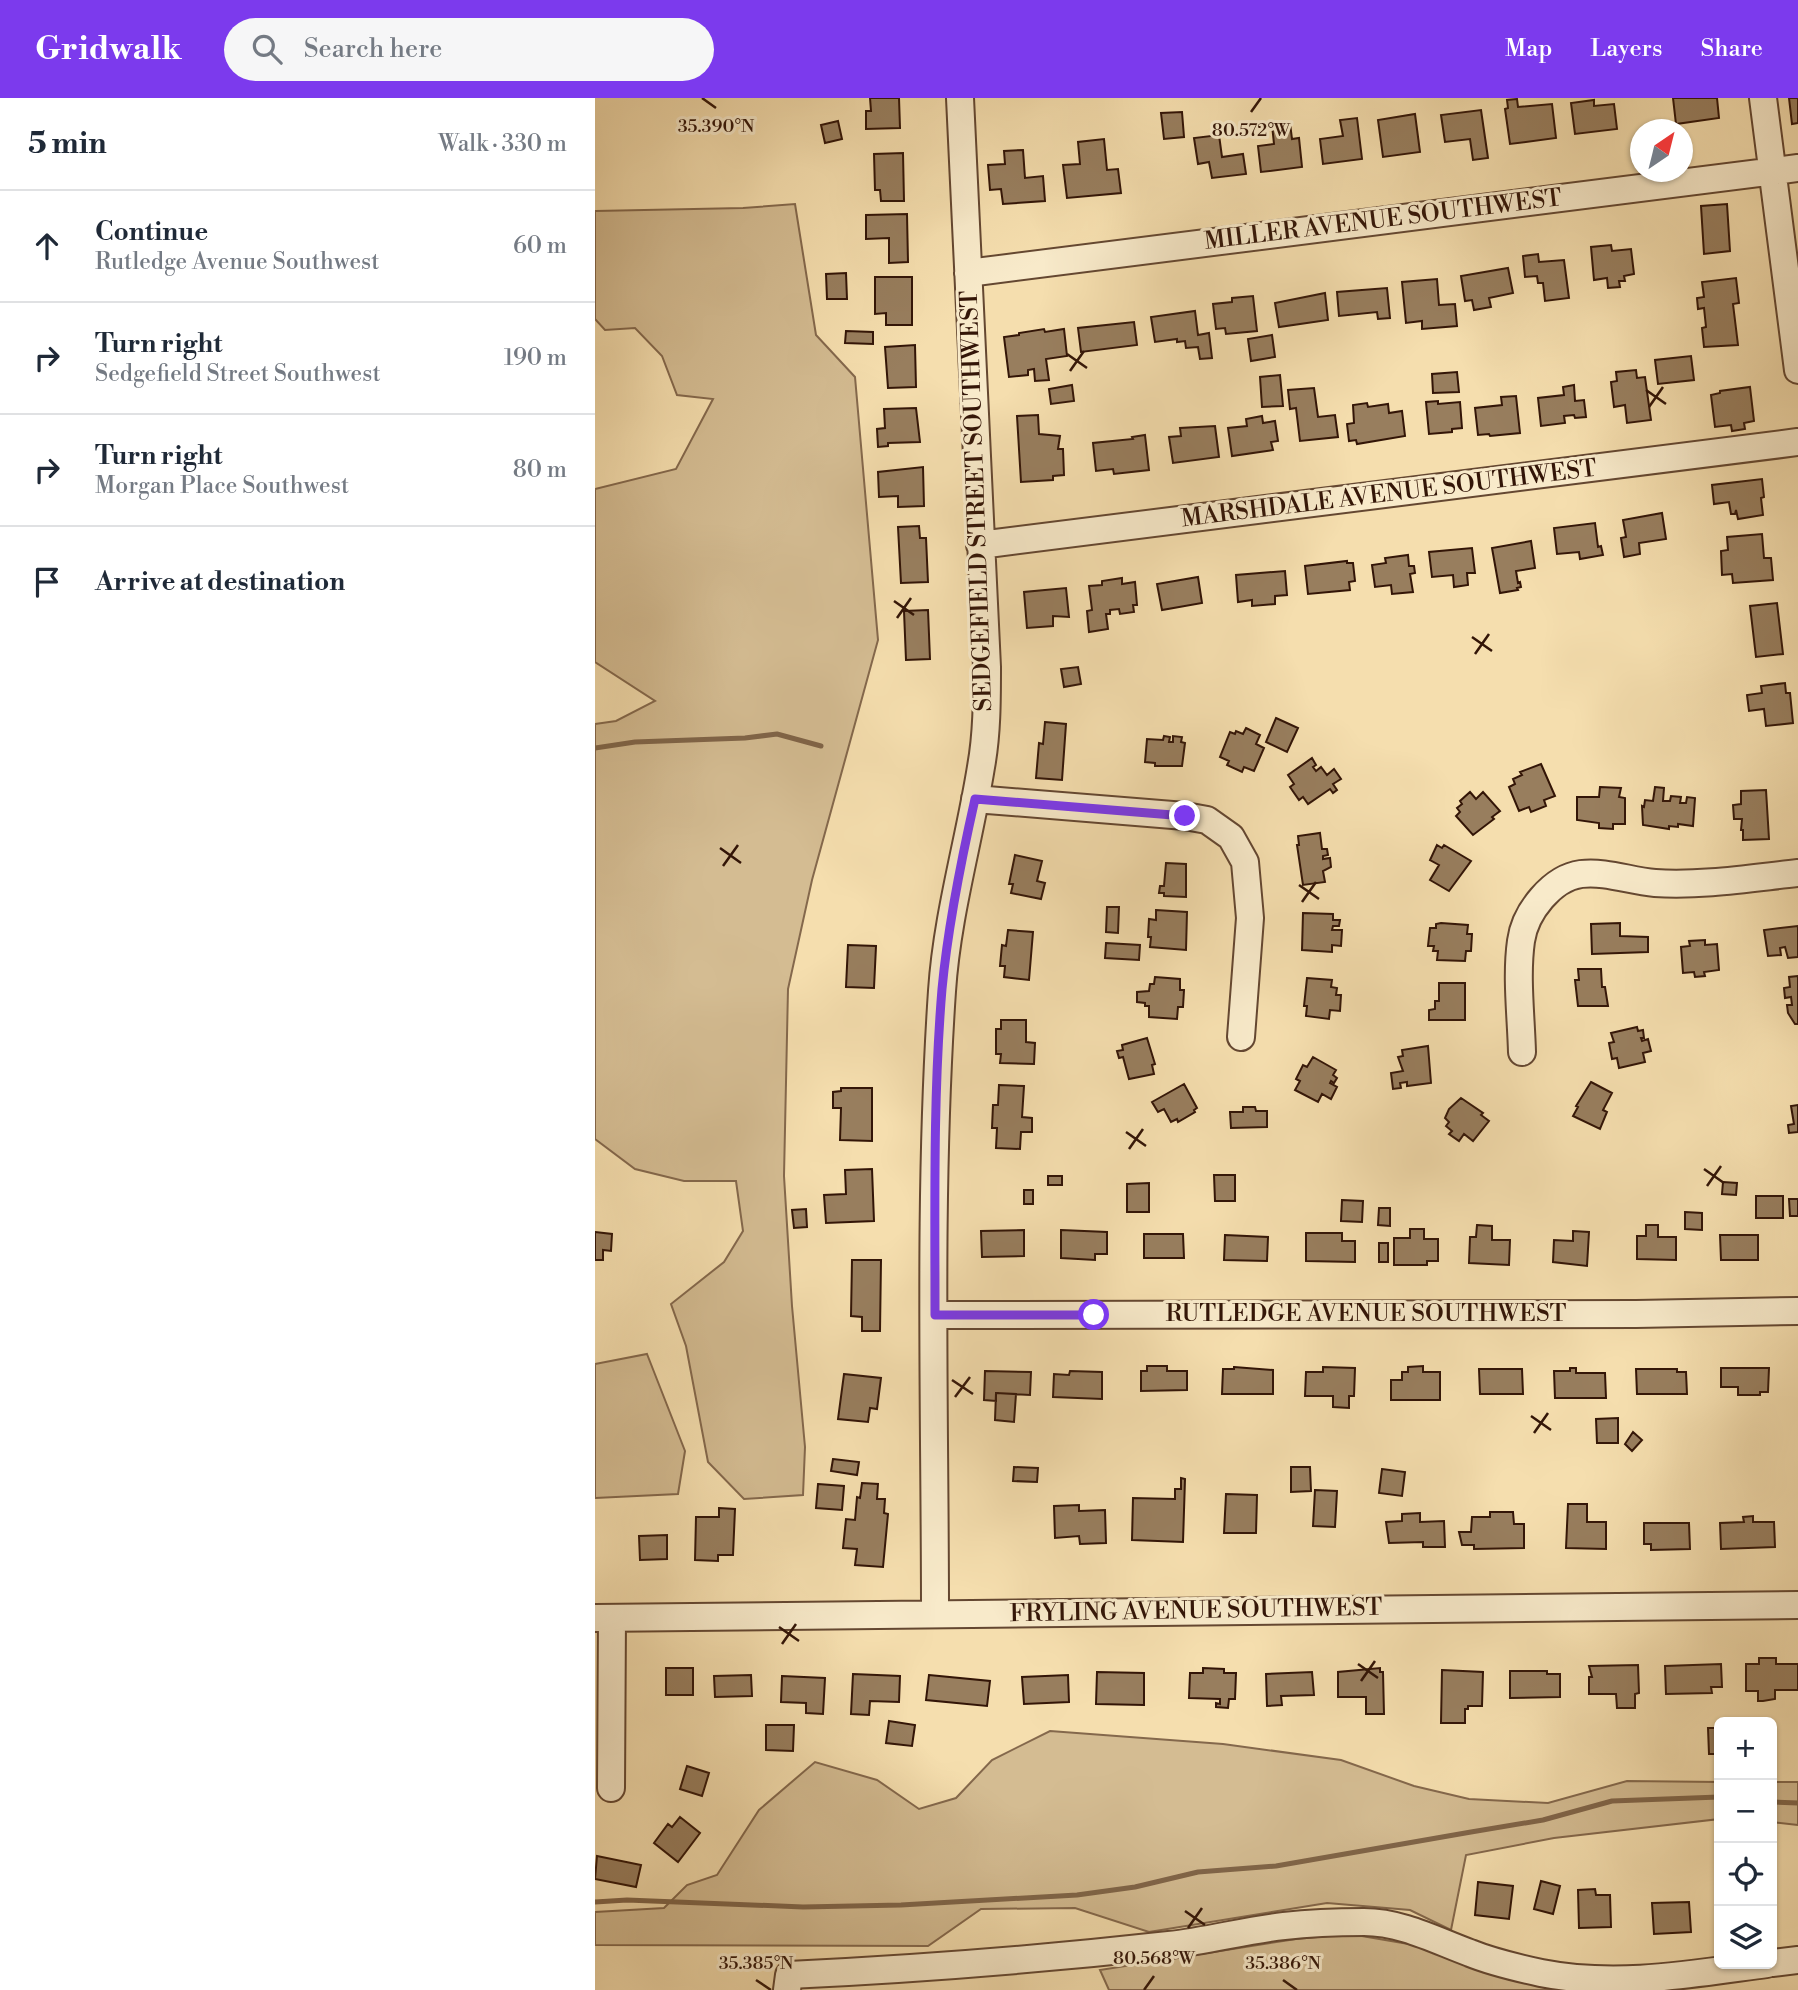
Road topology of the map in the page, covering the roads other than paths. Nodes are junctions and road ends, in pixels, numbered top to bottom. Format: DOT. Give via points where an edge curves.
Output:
graph roads {
  1 [pos="960,98"];
  2 [pos="1763,98"];
  3 [pos="1798,168"];
  4 [pos="1771,171"];
  5 [pos="968,273"];
  6 [pos="1798,370"];
  7 [pos="1798,442"];
  8 [pos="980,545"];
  9 [pos="975,799"];
  10 [pos="1798,873"];
  11 [pos="1241,1037"];
  12 [pos="1522,1052"];
  13 [pos="1798,1311"];
  14 [pos="935,1315"];
  15 [pos="1798,1605"];
  16 [pos="935,1614"];
  17 [pos="604,1618"];
  18 [pos="611,1788"];
  19 [pos="1798,1960"];
  20 [pos="1777,1962"];
  21 [pos="1725,1969"];
  22 [pos="788,1983"];
  1 -- 5 [label="street, SEDGEFIELD STREET SOUTHWEST"];
  2 -- 4 [label="street"];
  3 -- 4 [label="street, MILLER AVENUE SOUTHWEST"];
  4 -- 5 [label="street, MILLER AVENUE SOUTHWEST"];
  4 -- 6 [label="street"];
  5 -- 8 [label="street, SEDGEFIELD STREET SOUTHWEST"];
  7 -- 8 [label="street, MARSHDALE AVENUE SOUTHWEST"];
  8 -- 9 [label="street, SEDGEFIELD STREET SOUTHWEST" via="987,713"];
  9 -- 11 [label="street" via="1185,816 1207,820 1231,837 1245,862 1250,918"];
  9 -- 14 [label="street, SEDGEFIELD STREET SOUTHWEST" via="942,987 935,1124"];
  10 -- 12 [label="street" via="1686,884 1597,873 1563,879 1533,909 1521,938"];
  13 -- 14 [label="street, RUTLEDGE AVENUE SOUTHWEST"];
  14 -- 16 [label="street, SEDGEFIELD STREET SOUTHWEST"];
  15 -- 16 [label="street, FRYLING AVENUE SOUTHWEST"];
  16 -- 17 [label="street, FRYLING AVENUE SOUTHWEST"];
  17 -- 18 [label="street"];
  19 -- 20 [label="street"];
  21 -- 22 [label="street" via="1586,1980 1541,1973 1384,1923 1363,1922 1284,1926 1173,1945"];
}
